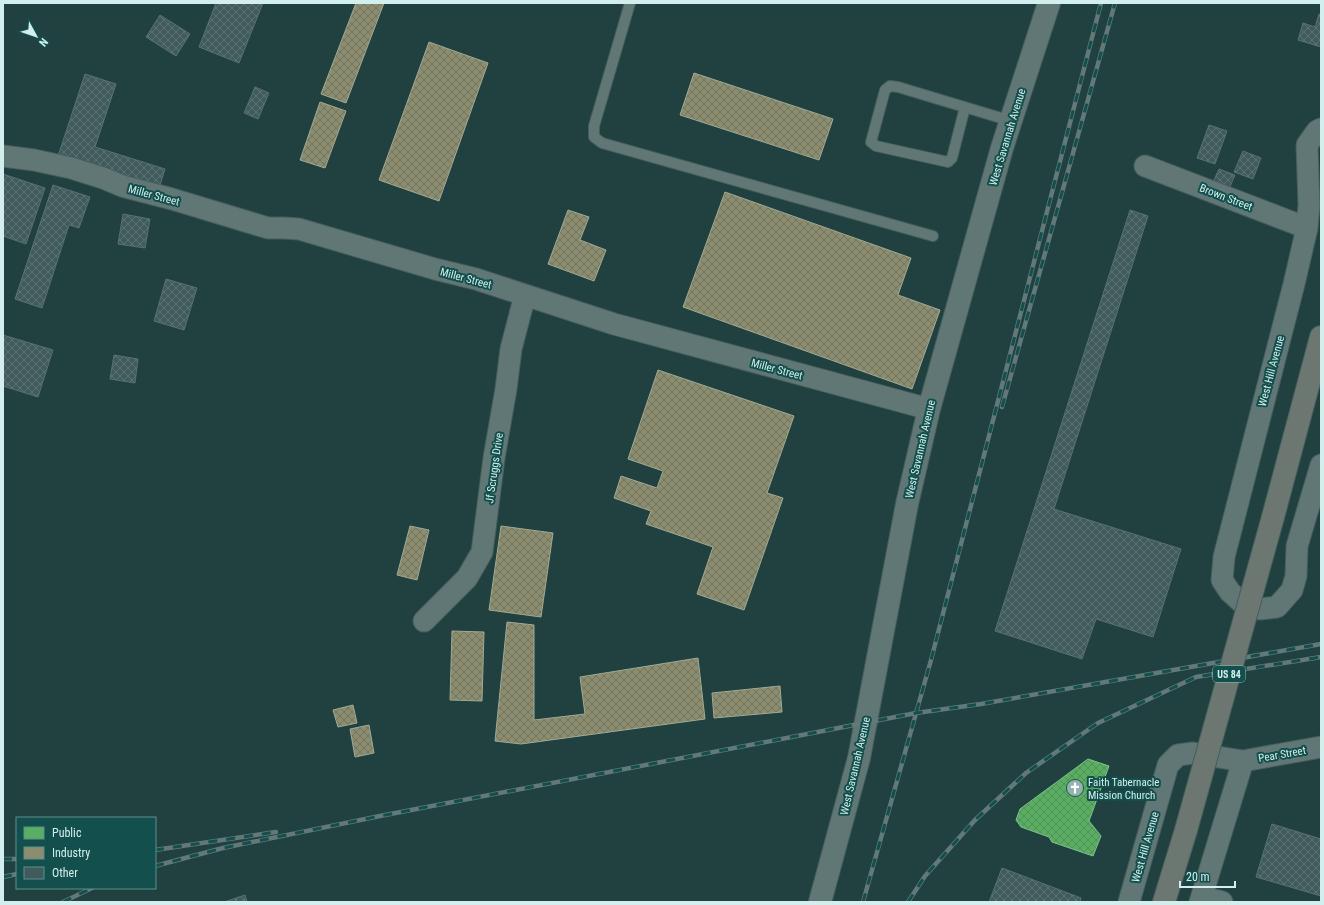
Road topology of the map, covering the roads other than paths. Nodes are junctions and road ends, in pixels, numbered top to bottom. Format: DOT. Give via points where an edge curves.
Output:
graph roads {
  1 [pos="630,3"];
  2 [pos="1049,3"];
  3 [pos="965,107"];
  4 [pos="1011,121"];
  5 [pos="1321,129"];
  6 [pos="3,156"];
  7 [pos="1145,166"];
  8 [pos="1307,228"];
  9 [pos="933,236"];
  10 [pos="525,296"];
  11 [pos="1321,336"];
  12 [pos="929,409"];
  13 [pos="1321,466"];
  14 [pos="424,621"];
  15 [pos="1321,747"];
  16 [pos="1243,761"];
  17 [pos="1201,899"];
  18 [pos="820,902"];
  19 [pos="1129,902"];
  20 [pos="1164,902"];
  21 [pos="1222,902"];
  1 -- 9 [label="lane" via="594,126 594,137 602,143"];
  2 -- 4 [label="street, West Savannah Avenue"];
  3 -- 3 [label="lane" via="890,86 885,90 871,142 876,146 948,162 952,158"];
  3 -- 4 [label="lane"];
  4 -- 12 [label="street, West Savannah Avenue"];
  5 -- 8 [label="street, West Hill Avenue" via="1316,131 1307,145"];
  6 -- 10 [label="street, Miller Street" via="71,168 122,186 268,228 299,230 476,279"];
  7 -- 8 [label="street, Brown Street"];
  8 -- 13 [label="street, West Hill Avenue" via="1224,557 1222,580 1240,601 1260,609 1278,607 1292,590 1296,576 1297,546"];
  10 -- 12 [label="street, Miller Street" via="614,324"];
  10 -- 14 [label="street, Jf Scruggs Drive" via="511,349 482,552 467,578"];
  11 -- 20 [label="highway, US 84, bridge" via="1273,517"];
  12 -- 18 [label="street, West Savannah Avenue" via="859,758"];
  15 -- 16 [label="street, Pear Street"];
  16 -- 17 [label="street"];
  16 -- 19 [label="street, West Hill Avenue" via="1193,753 1178,755 1168,765"];
  17 -- 21 [label="street"];
}
